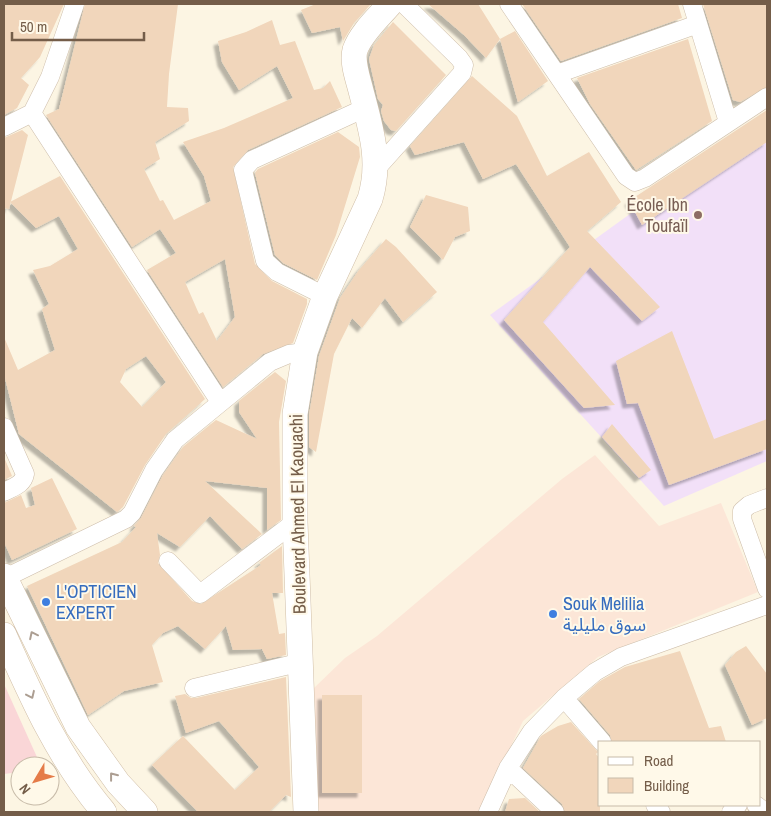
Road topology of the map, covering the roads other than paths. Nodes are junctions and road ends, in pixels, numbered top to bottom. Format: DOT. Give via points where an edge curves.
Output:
graph roads {
  1 [pos="75,4"];
  2 [pos="390,4"];
  3 [pos="404,4"];
  4 [pos="510,4"];
  5 [pos="692,4"];
  6 [pos="698,24"];
  7 [pos="557,74"];
  8 [pos="767,97"];
  9 [pos="365,108"];
  10 [pos="32,113"];
  11 [pos="728,122"];
  12 [pos="4,127"];
  13 [pos="377,168"];
  14 [pos="325,296"];
  15 [pos="305,352"];
  16 [pos="220,402"];
  17 [pos="4,427"];
  18 [pos="4,492"];
  19 [pos="767,498"];
  20 [pos="295,522"];
  21 [pos="168,561"];
  22 [pos="4,577"];
  23 [pos="767,589"];
  24 [pos="767,605"];
  25 [pos="4,635"];
  26 [pos="302,662"];
  27 [pos="194,688"];
  28 [pos="564,698"];
  29 [pos="601,741"];
  30 [pos="508,768"];
  31 [pos="104,812"];
  32 [pos="145,812"];
  33 [pos="306,812"];
  34 [pos="488,812"];
  35 [pos="555,812"];
  1 -- 10 [label="street" via="50,77"];
  2 -- 9 [label="street, Boulevard Ahmed El Kaouachi" via="355,50"];
  3 -- 13 [label="street" via="464,65 462,73"];
  4 -- 7 [label="street"];
  5 -- 6 [label="street"];
  6 -- 7 [label="street"];
  6 -- 11 [label="street"];
  7 -- 11 [label="street" via="626,176 635,182"];
  8 -- 11 [label="street"];
  9 -- 13 [label="street, Boulevard Ahmed El Kaouachi"];
  9 -- 14 [label="street" via="252,160 243,170 265,262 277,272"];
  10 -- 12 [label="street"];
  10 -- 16 [label="street"];
  13 -- 14 [label="street, Boulevard Ahmed El Kaouachi" via="370,199"];
  14 -- 15 [label="street, Boulevard Ahmed El Kaouachi"];
  15 -- 16 [label="street" via="270,362"];
  15 -- 20 [label="street, Boulevard Ahmed El Kaouachi" via="296,414"];
  16 -- 22 [label="street" via="168,447 126,519"];
  17 -- 18 [label="street" via="25,474 24,480"];
  19 -- 23 [label="street" via="742,511"];
  20 -- 21 [label="street" via="200,594"];
  20 -- 26 [label="street, Boulevard Ahmed El Kaouachi"];
  32 -- 22 [label="street, one-way" via="102,762 78,727"];
  24 -- 28 [label="street" via="621,657 595,672"];
  25 -- 31 [label="street, one-way" via="58,748 72,772"];
  26 -- 27 [label="street"];
  26 -- 33 [label="street, Boulevard Ahmed El Kaouachi"];
  28 -- 29 [label="street"];
  28 -- 30 [label="street" via="532,731"];
  30 -- 34 [label="street"];
  30 -- 35 [label="street"];
}
